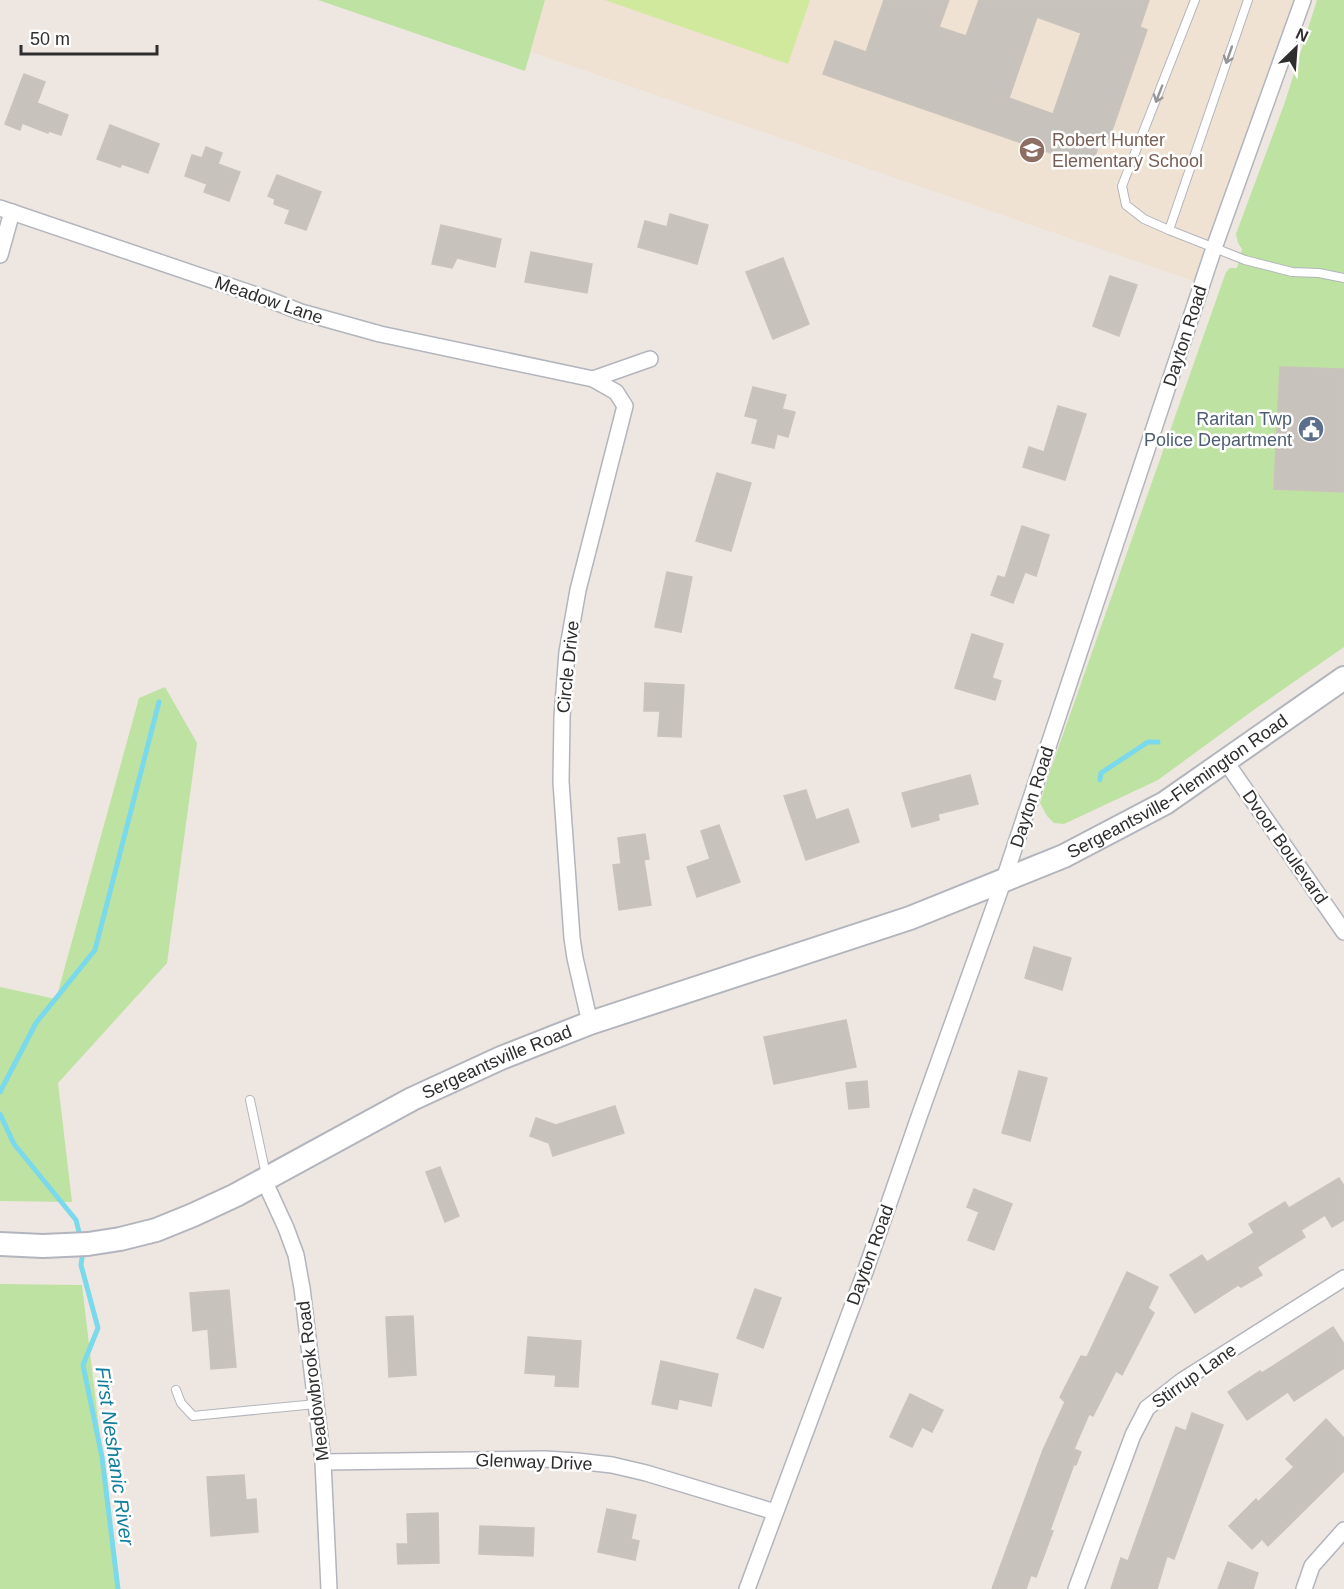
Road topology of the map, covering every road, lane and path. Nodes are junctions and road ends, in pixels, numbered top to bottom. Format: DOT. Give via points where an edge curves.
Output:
graph roads {
  1 [pos="1195,0"];
  2 [pos="1248,0"];
  3 [pos="1303,0"];
  4 [pos="6,210"];
  5 [pos="1169,230"];
  6 [pos="1214,248"];
  7 [pos="0,255"];
  8 [pos="1344,278"];
  9 [pos="650,358"];
  10 [pos="545,369"];
  11 [pos="593,379"];
  12 [pos="1344,678"];
  13 [pos="1226,762"];
  14 [pos="1003,882"];
  15 [pos="1344,932"];
  16 [pos="590,1023"];
  17 [pos="250,1100"];
  18 [pos="265,1179"];
  19 [pos="0,1244"];
  20 [pos="1344,1278"];
  21 [pos="176,1390"];
  22 [pos="316,1404"];
  23 [pos="323,1462"];
  24 [pos="775,1512"];
  25 [pos="1344,1530"];
  26 [pos="329,1589"];
  27 [pos="747,1589"];
  28 [pos="1076,1589"];
  29 [pos="1304,1589"];
  1 -- 5 [label="lane, one-way" via="1122,186 1126,205 1144,219"];
  2 -- 5 [label="lane, one-way"];
  3 -- 6 [label="street, Dayton Road"];
  4 -- 7 [label="street"];
  4 -- 10 [label="street, Meadow Lane" via="302,312 380,334"];
  5 -- 6 [label="lane"];
  6 -- 8 [label="lane" via="1292,272"];
  6 -- 14 [label="street, Dayton Road"];
  9 -- 11 [label="street"];
  10 -- 11 [label="street, Circle Drive"];
  11 -- 16 [label="street, Circle Drive" via="616,392 625,406 572,621 562,717 561,782 570,918"];
  12 -- 13 [label="main road, Sergeantsville-Flemington Road"];
  13 -- 14 [label="main road, Sergeantsville-Flemington Road" via="1165,803 1064,856"];
  13 -- 15 [label="street, Dvoor Boulevard"];
  14 -- 16 [label="main road, Sergeantsville Road" via="910,918"];
  14 -- 24 [label="street, Dayton Road"];
  16 -- 18 [label="main road, Sergeantsville Road" via="412,1099"];
  17 -- 18 [label="lane"];
  18 -- 19 [label="main road, Sergeantsville Road" via="193,1215 120,1239 43,1246"];
  18 -- 22 [label="street, Meadowbrook Road" via="296,1255"];
  20 -- 28 [label="street, Stirrup Lane" via="1183,1380 1147,1408 1133,1435"];
  21 -- 22 [label="lane" via="193,1416"];
  22 -- 23 [label="street, Meadowbrook Road"];
  23 -- 24 [label="street, Glenway Drive" via="577,1461 646,1473"];
  23 -- 26 [label="street, Meadowbrook Road"];
  24 -- 27 [label="street, Dayton Road"];
  25 -- 29 [label="street" via="1312,1566"];
}
